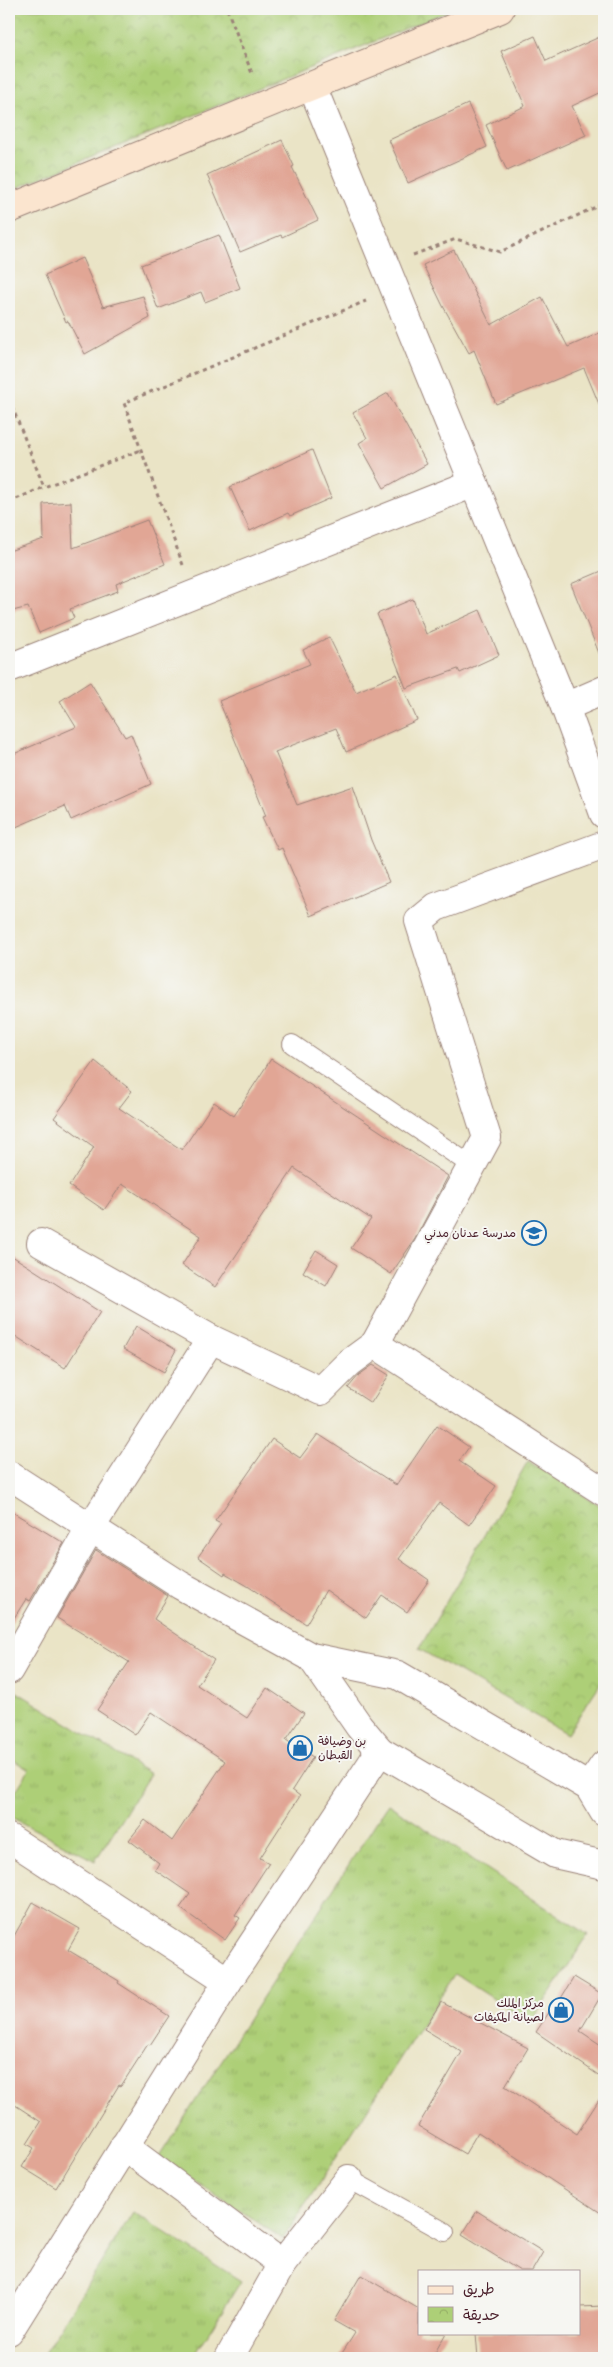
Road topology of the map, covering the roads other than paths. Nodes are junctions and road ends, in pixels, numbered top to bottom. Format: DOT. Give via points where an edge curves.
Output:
graph roads {
  1 [pos="500,9"];
  2 [pos="312,86"];
  3 [pos="9,209"];
  4 [pos="474,483"];
  5 [pos="9,668"];
  6 [pos="604,690"];
  7 [pos="565,707"];
  8 [pos="604,814"];
  9 [pos="604,845"];
  10 [pos="292,1044"];
  11 [pos="472,1166"];
  12 [pos="41,1243"];
  13 [pos="211,1339"];
  14 [pos="375,1344"];
  15 [pos="9,1475"];
  16 [pos="604,1492"];
  17 [pos="91,1527"];
  18 [pos="312,1656"];
  19 [pos="9,1670"];
  20 [pos="380,1750"];
  21 [pos="597,1776"];
  22 [pos="604,1812"];
  23 [pos="9,1838"];
  24 [pos="604,1865"];
  25 [pos="228,1981"];
  26 [pos="124,2146"];
  27 [pos="349,2179"];
  28 [pos="445,2232"];
  29 [pos="282,2264"];
  30 [pos="9,2331"];
  31 [pos="229,2358"];
  1 -- 2 [label="street"];
  2 -- 3 [label="street"];
  2 -- 4 [label="street"];
  4 -- 5 [label="street"];
  4 -- 7 [label="street"];
  6 -- 7 [label="street"];
  7 -- 8 [label="street"];
  9 -- 11 [label="street" via="436,907 419,921 487,1138"];
  10 -- 11 [label="lane"];
  11 -- 14 [label="street"];
  12 -- 13 [label="street"];
  13 -- 14 [label="street" via="321,1391 349,1363"];
  13 -- 17 [label="street"];
  14 -- 16 [label="street"];
  15 -- 17 [label="street"];
  17 -- 18 [label="street" via="180,1585"];
  17 -- 19 [label="street"];
  18 -- 20 [label="street" via="359,1726"];
  18 -- 21 [label="street" via="398,1675"];
  20 -- 24 [label="street" via="555,1854"];
  20 -- 25 [label="street"];
  21 -- 22 [label="street"];
  23 -- 25 [label="street"];
  25 -- 26 [label="street"];
  26 -- 29 [label="street"];
  26 -- 30 [label="street"];
  27 -- 28 [label="lane"];
  27 -- 29 [label="street"];
  29 -- 31 [label="street"];
}
